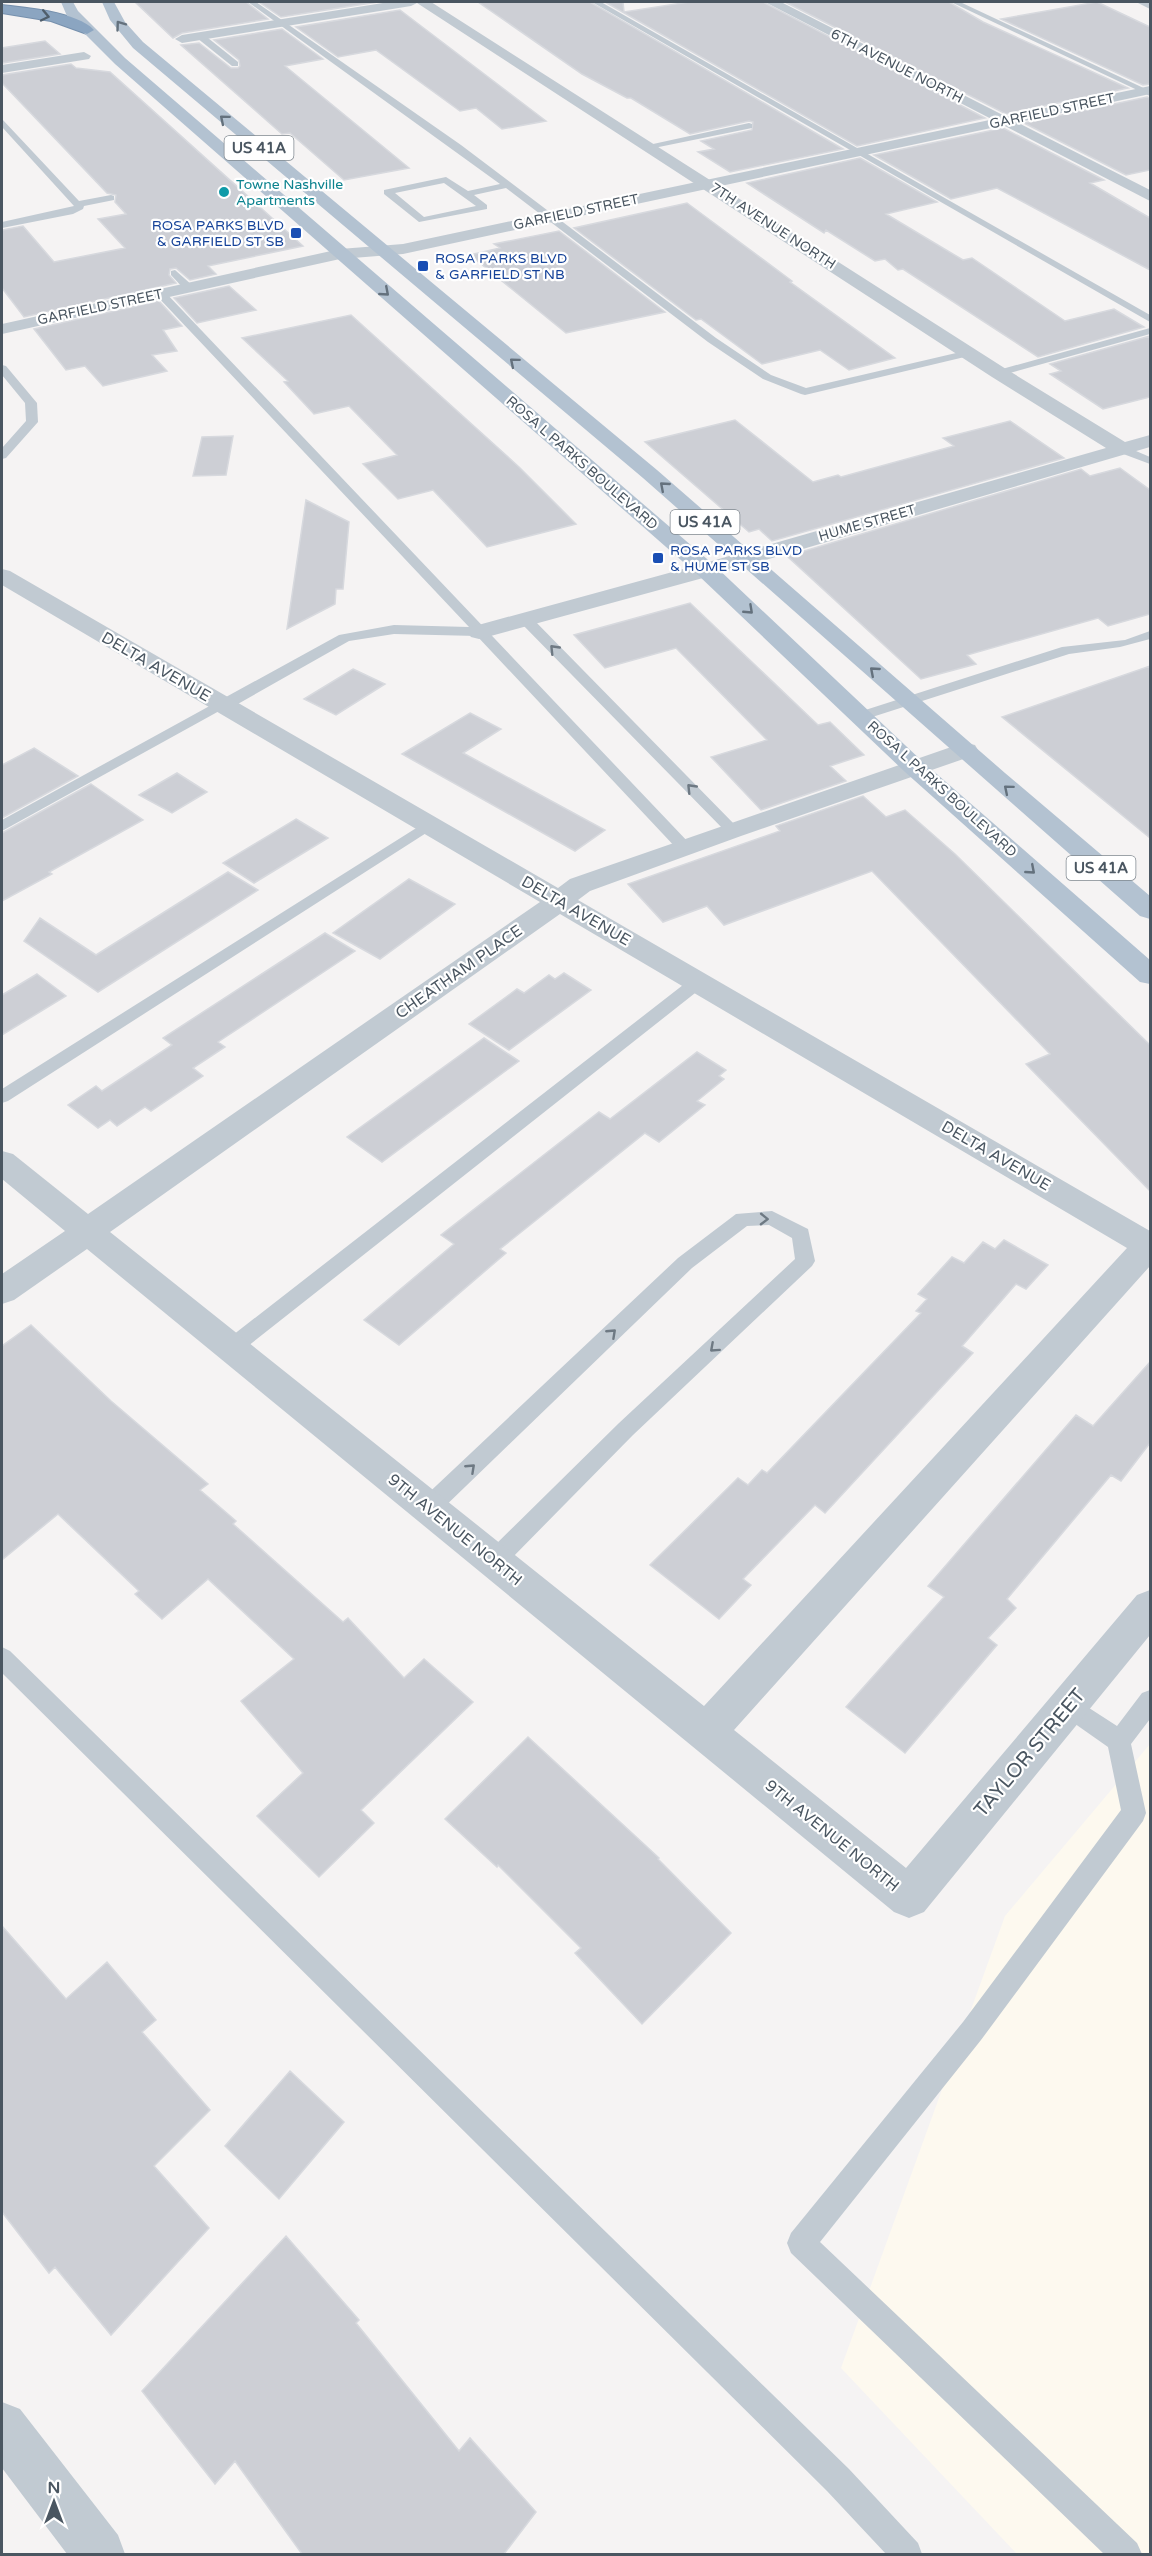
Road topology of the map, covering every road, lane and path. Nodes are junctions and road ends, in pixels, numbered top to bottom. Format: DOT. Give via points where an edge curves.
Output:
graph roads {
  1 [pos="67,2"];
  2 [pos="108,2"];
  3 [pos="252,2"];
  4 [pos="411,2"];
  5 [pos="423,2"];
  6 [pos="596,2"];
  7 [pos="772,2"];
  8 [pos="956,2"];
  9 [pos="1143,2"];
  10 [pos="1150,4"];
  11 [pos="2,9"];
  12 [pos="279,22"];
  13 [pos="87,30"];
  14 [pos="200,36"];
  15 [pos="182,39"];
  16 [pos="84,56"];
  17 [pos="235,64"];
  18 [pos="2,69"];
  19 [pos="1149,92"];
  20 [pos="1002,121"];
  21 [pos="2,122"];
  22 [pos="749,126"];
  23 [pos="649,146"];
  24 [pos="860,151"];
  25 [pos="707,183"];
  26 [pos="508,185"];
  27 [pos="466,194"];
  28 [pos="1150,196"];
  29 [pos="111,198"];
  30 [pos="77,204"];
  31 [pos="550,219"];
  32 [pos="2,225"];
  33 [pos="382,250"];
  34 [pos="340,254"];
  35 [pos="175,273"];
  36 [pos="189,288"];
  37 [pos="161,294"];
  38 [pos="1150,319"];
  39 [pos="2,329"];
  40 [pos="1150,331"];
  41 [pos="969,353"];
  42 [pos="2,368"];
  43 [pos="999,373"];
  44 [pos="1150,441"];
  45 [pos="1122,449"];
  46 [pos="2,455"];
  47 [pos="1150,461"];
  48 [pos="746,558"];
  49 [pos="706,570"];
  50 [pos="2,576"];
  51 [pos="525,620"];
  52 [pos="479,632"];
  53 [pos="1150,634"];
  54 [pos="908,701"];
  55 [pos="222,705"];
  56 [pos="861,716"];
  57 [pos="966,750"];
  58 [pos="914,767"];
  59 [pos="429,825"];
  60 [pos="2,826"];
  61 [pos="732,830"];
  62 [pos="684,847"];
  63 [pos="560,902"];
  64 [pos="1150,910"];
  65 [pos="1150,975"];
  66 [pos="698,982"];
  67 [pos="2,1097"];
  68 [pos="2,1162"];
  69 [pos="88,1232"];
  70 [pos="1150,1246"];
  71 [pos="2,1291"];
  72 [pos="231,1348"];
  73 [pos="428,1508"];
  74 [pos="494,1561"];
  75 [pos="1150,1607"];
  76 [pos="2,1658"];
  77 [pos="1150,1701"];
  78 [pos="1069,1706"];
  79 [pos="705,1733"];
  80 [pos="1119,1741"];
  81 [pos="909,1897"];
  82 [pos="2,2427"];
  83 [pos="99,2554"];
  84 [pos="907,2554"];
  85 [pos="1126,2554"];
  1 -- 13 [label="main road, ROSA L PARKS BOULEVARD / US 41A"];
  33 -- 2 [label="main road, ROSA L PARKS BOULEVARD / US 41A, one-way" via="138,45 121,27"];
  3 -- 12 [label="lane"];
  4 -- 12 [label="street"];
  5 -- 23 [label="street, 7TH AVENUE NORTH"];
  6 -- 24 [label="lane"];
  7 -- 20 [label="street, 6TH AVENUE NORTH"];
  8 -- 19 [label="lane"];
  9 -- 10 [label="street"];
  11 -- 13 [label="highway, one-way" via="47,15"];
  12 -- 14 [label="street"];
  12 -- 26 [label="lane"];
  13 -- 34 [label="main road, ROSA L PARKS BOULEVARD / US 41A"];
  14 -- 15 [label="street"];
  14 -- 17 [label="lane"];
  16 -- 18 [label="street"];
  19 -- 20 [label="street, GARFIELD STREET"];
  20 -- 24 [label="street, GARFIELD STREET"];
  20 -- 28 [label="street, 6TH AVENUE NORTH"];
  21 -- 30 [label="lane"];
  22 -- 23 [label="lane"];
  23 -- 25 [label="street, 7TH AVENUE NORTH"];
  24 -- 25 [label="street, GARFIELD STREET"];
  24 -- 38 [label="lane"];
  25 -- 31 [label="street, GARFIELD STREET"];
  25 -- 41 [label="street, 7TH AVENUE NORTH"];
  26 -- 27 [label="lane"];
  26 -- 31 [label="lane"];
  27 -- 27 [label="lane" via="484,207 422,220 387,192 446,180"];
  29 -- 30 [label="lane"];
  30 -- 32 [label="lane" via="80,207 72,211"];
  31 -- 33 [label="street, GARFIELD STREET"];
  31 -- 41 [label="lane" via="712,340 767,377 805,392"];
  33 -- 34 [label="street, GARFIELD STREET"];
  48 -- 33 [label="main road, ROSA L PARKS BOULEVARD / US 41A, one-way"];
  34 -- 36 [label="street, GARFIELD STREET"];
  34 -- 49 [label="main road, ROSA L PARKS BOULEVARD / US 41A, one-way"];
  35 -- 36 [label="lane"];
  36 -- 37 [label="street, GARFIELD STREET"];
  37 -- 39 [label="street, GARFIELD STREET"];
  37 -- 52 [label="lane"];
  40 -- 43 [label="lane"];
  41 -- 43 [label="street, 7TH AVENUE NORTH"];
  42 -- 46 [label="lane" via="31,403 32,422"];
  43 -- 45 [label="street, 7TH AVENUE NORTH"];
  44 -- 45 [label="street, HUME STREET"];
  45 -- 47 [label="lane"];
  45 -- 48 [label="street, HUME STREET"];
  48 -- 49 [label="street, HUME STREET"];
  54 -- 48 [label="main road, ROSA L PARKS BOULEVARD / US 41A, one-way"];
  49 -- 51 [label="street, HUME STREET"];
  49 -- 56 [label="main road, ROSA L PARKS BOULEVARD / US 41A, one-way"];
  50 -- 55 [label="street, DELTA AVENUE"];
  51 -- 52 [label="street, HUME STREET"];
  61 -- 51 [label="lane, one-way"];
  52 -- 55 [label="lane" via="363,632 344,638"];
  52 -- 62 [label="lane"];
  53 -- 54 [label="lane" via="1126,642 1067,651"];
  54 -- 56 [label="lane"];
  54 -- 57 [label="main road, ROSA L PARKS BOULEVARD / US 41A"];
  55 -- 59 [label="street, DELTA AVENUE"];
  55 -- 60 [label="lane"];
  56 -- 58 [label="main road, ROSA L PARKS BOULEVARD / US 41A"];
  57 -- 58 [label="street, CHEATHAM PLACE"];
  64 -- 57 [label="main road, ROSA L PARKS BOULEVARD / US 41A, one-way"];
  58 -- 61 [label="street, CHEATHAM PLACE"];
  58 -- 65 [label="main road, ROSA L PARKS BOULEVARD / US 41A, one-way"];
  59 -- 63 [label="street, DELTA AVENUE"];
  59 -- 67 [label="lane"];
  61 -- 62 [label="street, CHEATHAM PLACE"];
  62 -- 63 [label="street, CHEATHAM PLACE" via="580,885"];
  63 -- 66 [label="street, DELTA AVENUE"];
  63 -- 69 [label="street, CHEATHAM PLACE"];
  66 -- 70 [label="street, DELTA AVENUE"];
  66 -- 72 [label="lane"];
  68 -- 69 [label="street, 9TH AVENUE NORTH"];
  69 -- 71 [label="street, CHEATHAM PLACE"];
  69 -- 72 [label="street, 9TH AVENUE NORTH"];
  70 -- 79 [label="street"];
  72 -- 73 [label="street, 9TH AVENUE NORTH"];
  73 -- 74 [label="street, 9TH AVENUE NORTH"];
  73 -- 74 [label="lane, one-way" via="686,1263 743,1219 772,1218 801,1234 805,1261 626,1429"];
  74 -- 79 [label="street, 9TH AVENUE NORTH"];
  75 -- 78 [label="street, TAYLOR STREET"];
  76 -- 84 [label="lane" via="838,2480"];
  77 -- 80 [label="lane"];
  78 -- 80 [label="lane"];
  78 -- 81 [label="street, TAYLOR STREET"];
  79 -- 81 [label="street, 9TH AVENUE NORTH"];
  80 -- 85 [label="lane" via="1134,1814 972,2031 801,2243"];
  82 -- 83 [label="street"];
}
